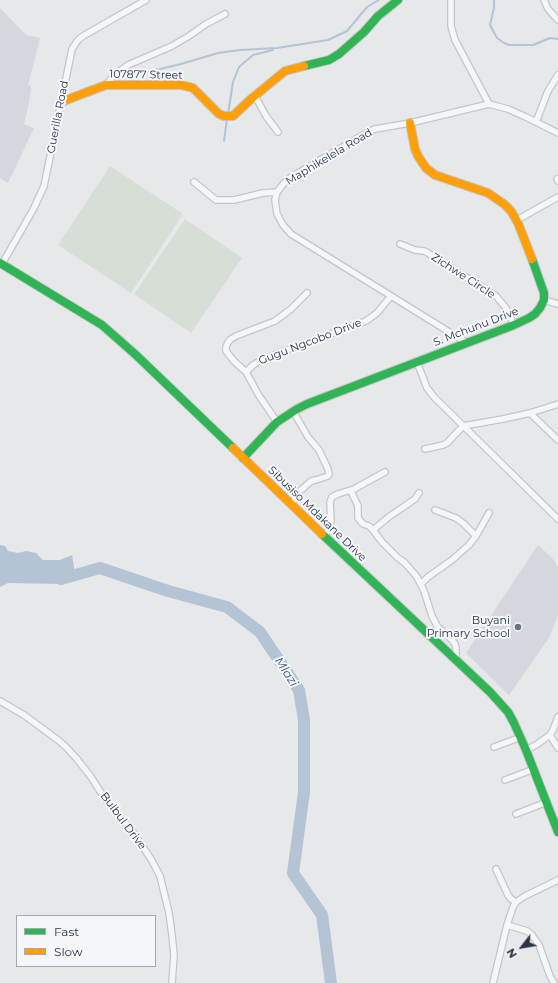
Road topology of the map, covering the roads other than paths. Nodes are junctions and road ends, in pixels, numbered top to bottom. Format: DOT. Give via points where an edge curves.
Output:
graph roads {
  1 [pos="146,0"];
  2 [pos="398,0"];
  3 [pos="451,0"];
  4 [pos="544,0"];
  5 [pos="225,14"];
  6 [pos="558,20"];
  7 [pos="558,75"];
  8 [pos="106,85"];
  9 [pos="255,96"];
  10 [pos="61,102"];
  11 [pos="489,104"];
  12 [pos="536,122"];
  13 [pos="410,123"];
  14 [pos="278,132"];
  15 [pos="558,133"];
  16 [pos="194,182"];
  17 [pos="277,192"];
  18 [pos="558,197"];
  19 [pos="516,220"];
  20 [pos="400,244"];
  21 [pos="1,263"];
  22 [pos="307,293"];
  23 [pos="391,296"];
  24 [pos="544,300"];
  25 [pos="558,304"];
  26 [pos="514,325"];
  27 [pos="467,343"];
  28 [pos="417,362"];
  29 [pos="246,372"];
  30 [pos="558,404"];
  31 [pos="293,411"];
  32 [pos="530,413"];
  33 [pos="277,422"];
  34 [pos="463,426"];
  35 [pos="558,440"];
  36 [pos="425,449"];
  37 [pos="243,458"];
  38 [pos="385,472"];
  39 [pos="351,491"];
  40 [pos="419,493"];
  41 [pos="291,504"];
  42 [pos="436,510"];
  43 [pos="489,513"];
  44 [pos="558,520"];
  45 [pos="373,530"];
  46 [pos="324,536"];
  47 [pos="476,536"];
  48 [pos="421,584"];
  49 [pos="456,660"];
  50 [pos="0,701"];
  51 [pos="558,717"];
  52 [pos="550,734"];
  53 [pos="521,737"];
  54 [pos="494,747"];
  55 [pos="558,748"];
  56 [pos="526,750"];
  57 [pos="534,770"];
  58 [pos="505,780"];
  59 [pos="547,802"];
  60 [pos="516,814"];
  61 [pos="558,832"];
  62 [pos="496,869"];
  63 [pos="558,880"];
  64 [pos="516,902"];
  65 [pos="507,925"];
  66 [pos="172,983"];
  67 [pos="493,983"];
  68 [pos="554,983"];
  1 -- 10 [label="street, Guerilla Road" via="78,40 72,48"];
  2 -- 9 [label="street, 107877 Street" via="339,54 329,60 285,71"];
  3 -- 11 [label="street" via="451,26 455,40"];
  4 -- 6 [label="street"];
  5 -- 8 [label="street" via="172,46 128,65 114,75"];
  7 -- 12 [label="street" via="548,90"];
  8 -- 9 [label="street, 107877 Street" via="187,86 193,88 216,112 228,116 237,113"];
  8 -- 10 [label="street, 107877 Street"];
  9 -- 14 [label="street"];
  10 -- 21 [label="street, Guerilla Road" via="41,195"];
  11 -- 12 [label="street, Maphikelela Road" via="508,109"];
  11 -- 13 [label="street, Maphikelela Road"];
  12 -- 15 [label="street, Maphikelela Road"];
  13 -- 17 [label="street, Maphikelela Road" via="368,132 291,177"];
  13 -- 19 [label="street" via="415,148 426,168 435,175 488,193 504,204"];
  16 -- 17 [label="street" via="216,200 234,200"];
  17 -- 23 [label="street, Maphikelela Road" via="277,214 291,234"];
  18 -- 19 [label="street"];
  19 -- 24 [label="street" via="542,286"];
  20 -- 26 [label="street, Zichwe Circle" via="428,253 496,296 506,308"];
  21 -- 37 [label="street, Sibusiso Mdakane Drive" via="102,325"];
  22 -- 29 [label="street, Gugu Ngcobo Drive" via="275,321 231,339 226,351"];
  23 -- 27 [label="street, Maphikelela Road"];
  23 -- 29 [label="street, Gugu Ngcobo Drive" via="377,313 366,321 262,359"];
  24 -- 25 [label="street"];
  24 -- 26 [label="street, S. Mchunu Drive" via="535,314"];
  26 -- 27 [label="street, S. Mchunu Drive"];
  27 -- 28 [label="street, S. Mchunu Drive"];
  28 -- 31 [label="street, S. Mchunu Drive"];
  28 -- 34 [label="street" via="430,393"];
  29 -- 33 [label="street, Gugu Ngcobo Drive"];
  30 -- 32 [label="street"];
  31 -- 33 [label="street, S. Mchunu Drive"];
  31 -- 41 [label="street" via="319,450 329,474 310,482"];
  32 -- 34 [label="street"];
  32 -- 35 [label="street"];
  33 -- 37 [label="street, S. Mchunu Drive"];
  34 -- 36 [label="street" via="447,443"];
  34 -- 44 [label="street"];
  37 -- 41 [label="street, Sibusiso Mdakane Drive"];
  38 -- 39 [label="street"];
  39 -- 45 [label="street" via="358,506 358,518"];
  39 -- 46 [label="street" via="334,495 331,499 330,526"];
  40 -- 45 [label="street" via="415,499"];
  41 -- 46 [label="street, Sibusiso Mdakane Drive"];
  42 -- 47 [label="street" via="456,518"];
  43 -- 47 [label="street"];
  45 -- 48 [label="street"];
  46 -- 49 [label="street, Sibusiso Mdakane Drive"];
  47 -- 48 [label="street" via="460,553"];
  48 -- 49 [label="street" via="437,626 455,644"];
  49 -- 53 [label="street, Sibusiso Mdakane Drive" via="504,707"];
  50 -- 66 [label="street, Bulbul Drive" via="24,715 66,747 151,859 160,876 169,912 174,955"];
  51 -- 52 [label="street"];
  52 -- 55 [label="street"];
  52 -- 56 [label="street"];
  53 -- 54 [label="street"];
  53 -- 56 [label="street, Sibusiso Mdakane Drive"];
  56 -- 57 [label="street, Sibusiso Mdakane Drive"];
  57 -- 58 [label="street"];
  57 -- 59 [label="street, Sibusiso Mdakane Drive"];
  59 -- 60 [label="street"];
  59 -- 61 [label="street, Sibusiso Mdakane Drive"];
  62 -- 64 [label="street" via="508,895"];
  63 -- 64 [label="street"];
  64 -- 65 [label="street"];
  65 -- 67 [label="street"];
  65 -- 68 [label="street" via="532,935 539,945"];
}
